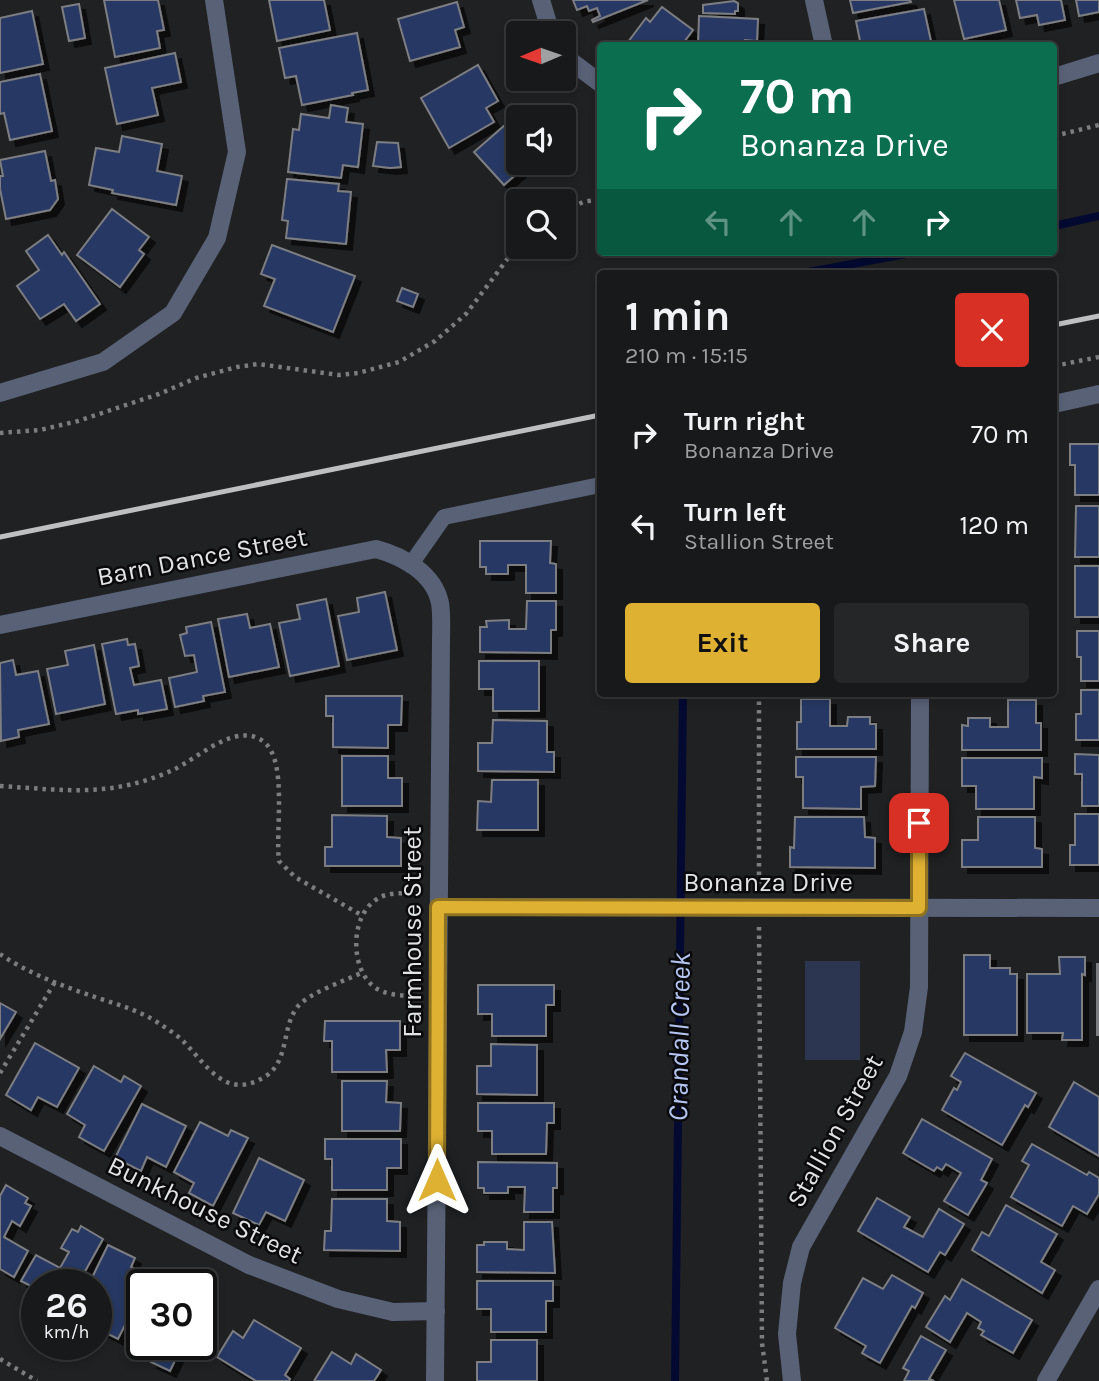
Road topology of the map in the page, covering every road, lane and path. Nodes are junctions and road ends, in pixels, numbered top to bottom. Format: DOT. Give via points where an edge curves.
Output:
graph roads {
  1 [pos="214,0"];
  2 [pos="541,0"];
  3 [pos="814,0"];
  4 [pos="547,21"];
  5 [pos="823,42"];
  6 [pos="1099,63"];
  7 [pos="576,65"];
  8 [pos="1057,76"];
  9 [pos="597,81"];
  10 [pos="1099,124"];
  11 [pos="1057,135"];
  12 [pos="597,200"];
  13 [pos="576,205"];
  14 [pos="507,259"];
  15 [pos="1099,357"];
  16 [pos="1057,365"];
  17 [pos="0,393"];
  18 [pos="1099,394"];
  19 [pos="1057,403"];
  20 [pos="0,433"];
  21 [pos="592,487"];
  22 [pos="411,564"];
  23 [pos="0,625"];
  24 [pos="759,697"];
  25 [pos="920,697"];
  26 [pos="0,786"];
  27 [pos="759,897"];
  28 [pos="438,900"];
  29 [pos="919,908"];
  30 [pos="1099,908"];
  31 [pos="363,916"];
  32 [pos="760,921"];
  33 [pos="0,954"];
  34 [pos="361,973"];
  35 [pos="55,982"];
  36 [pos="438,996"];
  37 [pos="0,1073"];
  38 [pos="0,1136"];
  39 [pos="1099,1289"];
  40 [pos="436,1311"];
  41 [pos="0,1359"];
  42 [pos="37,1381"];
  43 [pos="435,1381"];
  44 [pos="767,1381"];
  45 [pos="792,1381"];
  46 [pos="1046,1381"];
  1 -- 17 [label="street" via="237,152 218,238 173,313 103,362"];
  2 -- 4 [label="street"];
  3 -- 5 [label="street"];
  6 -- 8 [label="street"];
  7 -- 9 [label="street"];
  10 -- 11 [label="path"];
  12 -- 13 [label="path"];
  14 -- 20 [label="path" via="466,314 435,341 399,362 339,374 258,364 237,367 78,421"];
  15 -- 16 [label="path"];
  18 -- 19 [label="street"];
  21 -- 22 [label="lane" via="444,517"];
  22 -- 23 [label="street, Barn Dance Street" via="376,549"];
  22 -- 28 [label="street, Farmhouse Street" via="428,579 440,602"];
  24 -- 27 [label="path"];
  25 -- 29 [label="street, Stallion Street"];
  26 -- 31 [label="path" via="73,792 136,784 173,770 219,741 252,736 264,742 275,761 279,862 295,877"];
  28 -- 29 [label="street, Bonanza Drive" via="578,908"];
  28 -- 31 [label="path" via="388,894 375,900"];
  28 -- 36 [label="street, Farmhouse Street"];
  29 -- 30 [label="street, Bonanza Drive"];
  29 -- 45 [label="street, Stallion Street" via="919,987 913,1032 898,1076 801,1247 787,1334"];
  31 -- 34 [label="path" via="356,938"];
  32 -- 44 [label="path" via="762,1343"];
  33 -- 35 [label="path"];
  34 -- 35 [label="path" via="301,1003 287,1027 276,1065 268,1075 241,1085 214,1075 180,1038 140,1011"];
  34 -- 36 [label="path" via="387,993"];
  35 -- 37 [label="path"];
  36 -- 40 [label="street, Farmhouse Street"];
  38 -- 40 [label="street, Bunkhouse Street" via="249,1265 338,1299 393,1312"];
  39 -- 46 [label="street"];
  40 -- 43 [label="street, Farmhouse Street"];
  41 -- 42 [label="path"];
}
